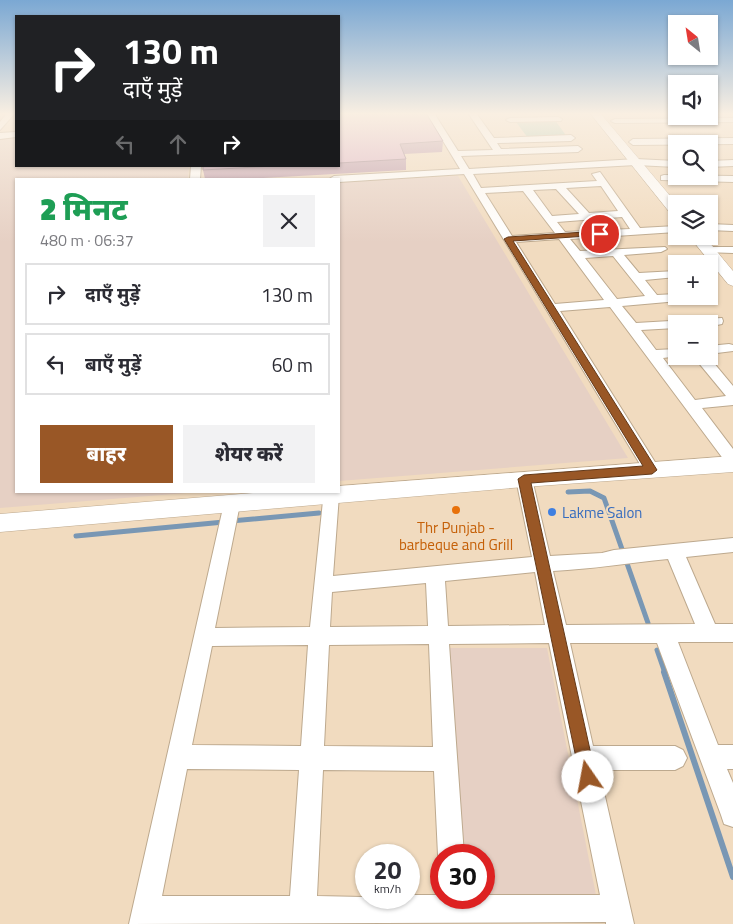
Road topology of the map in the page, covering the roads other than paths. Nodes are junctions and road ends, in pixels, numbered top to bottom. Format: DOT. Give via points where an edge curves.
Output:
graph roads {
  1 [pos="456,156"];
  2 [pos="631,156"];
  3 [pos="645,156"];
  4 [pos="636,162"];
  5 [pos="733,163"];
  6 [pos="652,164"];
  7 [pos="668,164"];
  8 [pos="718,164"];
  9 [pos="590,165"];
  10 [pos="466,171"];
  11 [pos="664,178"];
  12 [pos="733,178"];
  13 [pos="340,179"];
  14 [pos="603,183"];
  15 [pos="560,186"];
  16 [pos="526,188"];
  17 [pos="478,191"];
  18 [pos="678,195"];
  19 [pos="668,201"];
  20 [pos="625,214"];
  21 [pos="586,216"];
  22 [pos="549,219"];
  23 [pos="733,228"];
  24 [pos="718,229"];
  25 [pos="668,230"];
  26 [pos="638,232"];
  27 [pos="562,236"];
  28 [pos="508,239"];
  29 [pos="718,239"];
  30 [pos="704,245"];
  31 [pos="661,249"];
  32 [pos="708,250"];
  33 [pos="616,252"];
  34 [pos="730,253"];
  35 [pos="577,255"];
  36 [pos="668,275"];
  37 [pos="636,277"];
  38 [pos="733,281"];
  39 [pos="668,298"];
  40 [pos="654,299"];
  41 [pos="613,303"];
  42 [pos="551,308"];
  43 [pos="668,325"];
  44 [pos="632,327"];
  45 [pos="729,348"];
  46 [pos="718,349"];
  47 [pos="668,353"];
  48 [pos="652,354"];
  49 [pos="708,365"];
  50 [pos="733,395"];
  51 [pos="733,400"];
  52 [pos="691,405"];
  53 [pos="733,462"];
  54 [pos="652,470"];
  55 [pos="524,479"];
  56 [pos="330,495"];
  57 [pos="228,516"];
  58 [pos="0,523"];
  59 [pos="733,545"];
  60 [pos="674,551"];
  61 [pos="542,564"];
  62 [pos="435,574"];
  63 [pos="323,586"];
  64 [pos="664,633"];
  65 [pos="710,633"];
  66 [pos="733,633"];
  67 [pos="557,634"];
  68 [pos="438,635"];
  69 [pos="319,636"];
  70 [pos="203,637"];
  71 [pos="178,757"];
  72 [pos="722,757"];
  73 [pos="311,758"];
  74 [pos="584,758"];
  75 [pos="675,758"];
  76 [pos="446,760"];
  77 [pos="733,815"];
  78 [pos="451,844"];
  79 [pos="455,910"];
  80 [pos="619,916"];
  81 [pos="144,917"];
  82 [pos="302,917"];
  1 -- 10 [label="street"];
  2 -- 4 [label="street"];
  3 -- 6 [label="street"];
  4 -- 6 [label="street"];
  4 -- 9 [label="street"];
  4 -- 19 [label="street"];
  5 -- 8 [label="street"];
  6 -- 7 [label="street"];
  6 -- 11 [label="street"];
  9 -- 10 [label="street"];
  9 -- 14 [label="street"];
  10 -- 13 [label="street"];
  10 -- 17 [label="street"];
  11 -- 12 [label="street"];
  11 -- 18 [label="street"];
  14 -- 15 [label="street"];
  14 -- 20 [label="street"];
  15 -- 16 [label="street"];
  15 -- 21 [label="street"];
  16 -- 17 [label="street"];
  16 -- 22 [label="street"];
  17 -- 28 [label="street"];
  20 -- 21 [label="street"];
  20 -- 26 [label="street"];
  21 -- 22 [label="street"];
  22 -- 27 [label="street"];
  23 -- 24 [label="street"];
  25 -- 26 [label="street"];
  26 -- 27 [label="street"];
  27 -- 28 [label="street"];
  27 -- 35 [label="street"];
  28 -- 42 [label="street"];
  29 -- 34 [label="street"];
  30 -- 32 [label="street"];
  31 -- 33 [label="street"];
  32 -- 34 [label="street"];
  32 -- 38 [label="street"];
  33 -- 35 [label="street"];
  33 -- 37 [label="street"];
  35 -- 41 [label="street"];
  36 -- 37 [label="street"];
  37 -- 40 [label="street"];
  39 -- 40 [label="street"];
  40 -- 41 [label="street"];
  41 -- 42 [label="street"];
  41 -- 44 [label="street"];
  42 -- 54 [label="street"];
  43 -- 44 [label="street"];
  44 -- 48 [label="street"];
  45 -- 46 [label="street"];
  47 -- 48 [label="street"];
  48 -- 52 [label="street"];
  49 -- 50 [label="street"];
  51 -- 52 [label="street"];
  52 -- 53 [label="street"];
  53 -- 54 [label="street"];
  54 -- 55 [label="street"];
  55 -- 56 [label="street"];
  55 -- 61 [label="street"];
  56 -- 57 [label="street"];
  56 -- 63 [label="street"];
  57 -- 58 [label="street"];
  57 -- 70 [label="street"];
  59 -- 60 [label="street"];
  60 -- 61 [label="street" via="602,561"];
  60 -- 65 [label="street"];
  61 -- 62 [label="street"];
  61 -- 67 [label="street"];
  62 -- 63 [label="street"];
  62 -- 68 [label="street"];
  63 -- 69 [label="street"];
  64 -- 65 [label="street"];
  64 -- 67 [label="street"];
  64 -- 72 [label="street"];
  65 -- 66 [label="street"];
  67 -- 68 [label="street"];
  67 -- 74 [label="street"];
  68 -- 69 [label="street"];
  68 -- 76 [label="street"];
  69 -- 70 [label="street"];
  69 -- 73 [label="street"];
  70 -- 71 [label="street"];
  71 -- 73 [label="street"];
  71 -- 81 [label="street"];
  72 -- 77 [label="street"];
  73 -- 76 [label="street"];
  73 -- 82 [label="street"];
  74 -- 75 [label="street"];
  74 -- 80 [label="street"];
  76 -- 78 [label="street"];
  79 -- 80 [label="street"];
  79 -- 82 [label="street"];
  81 -- 82 [label="street"];
}
